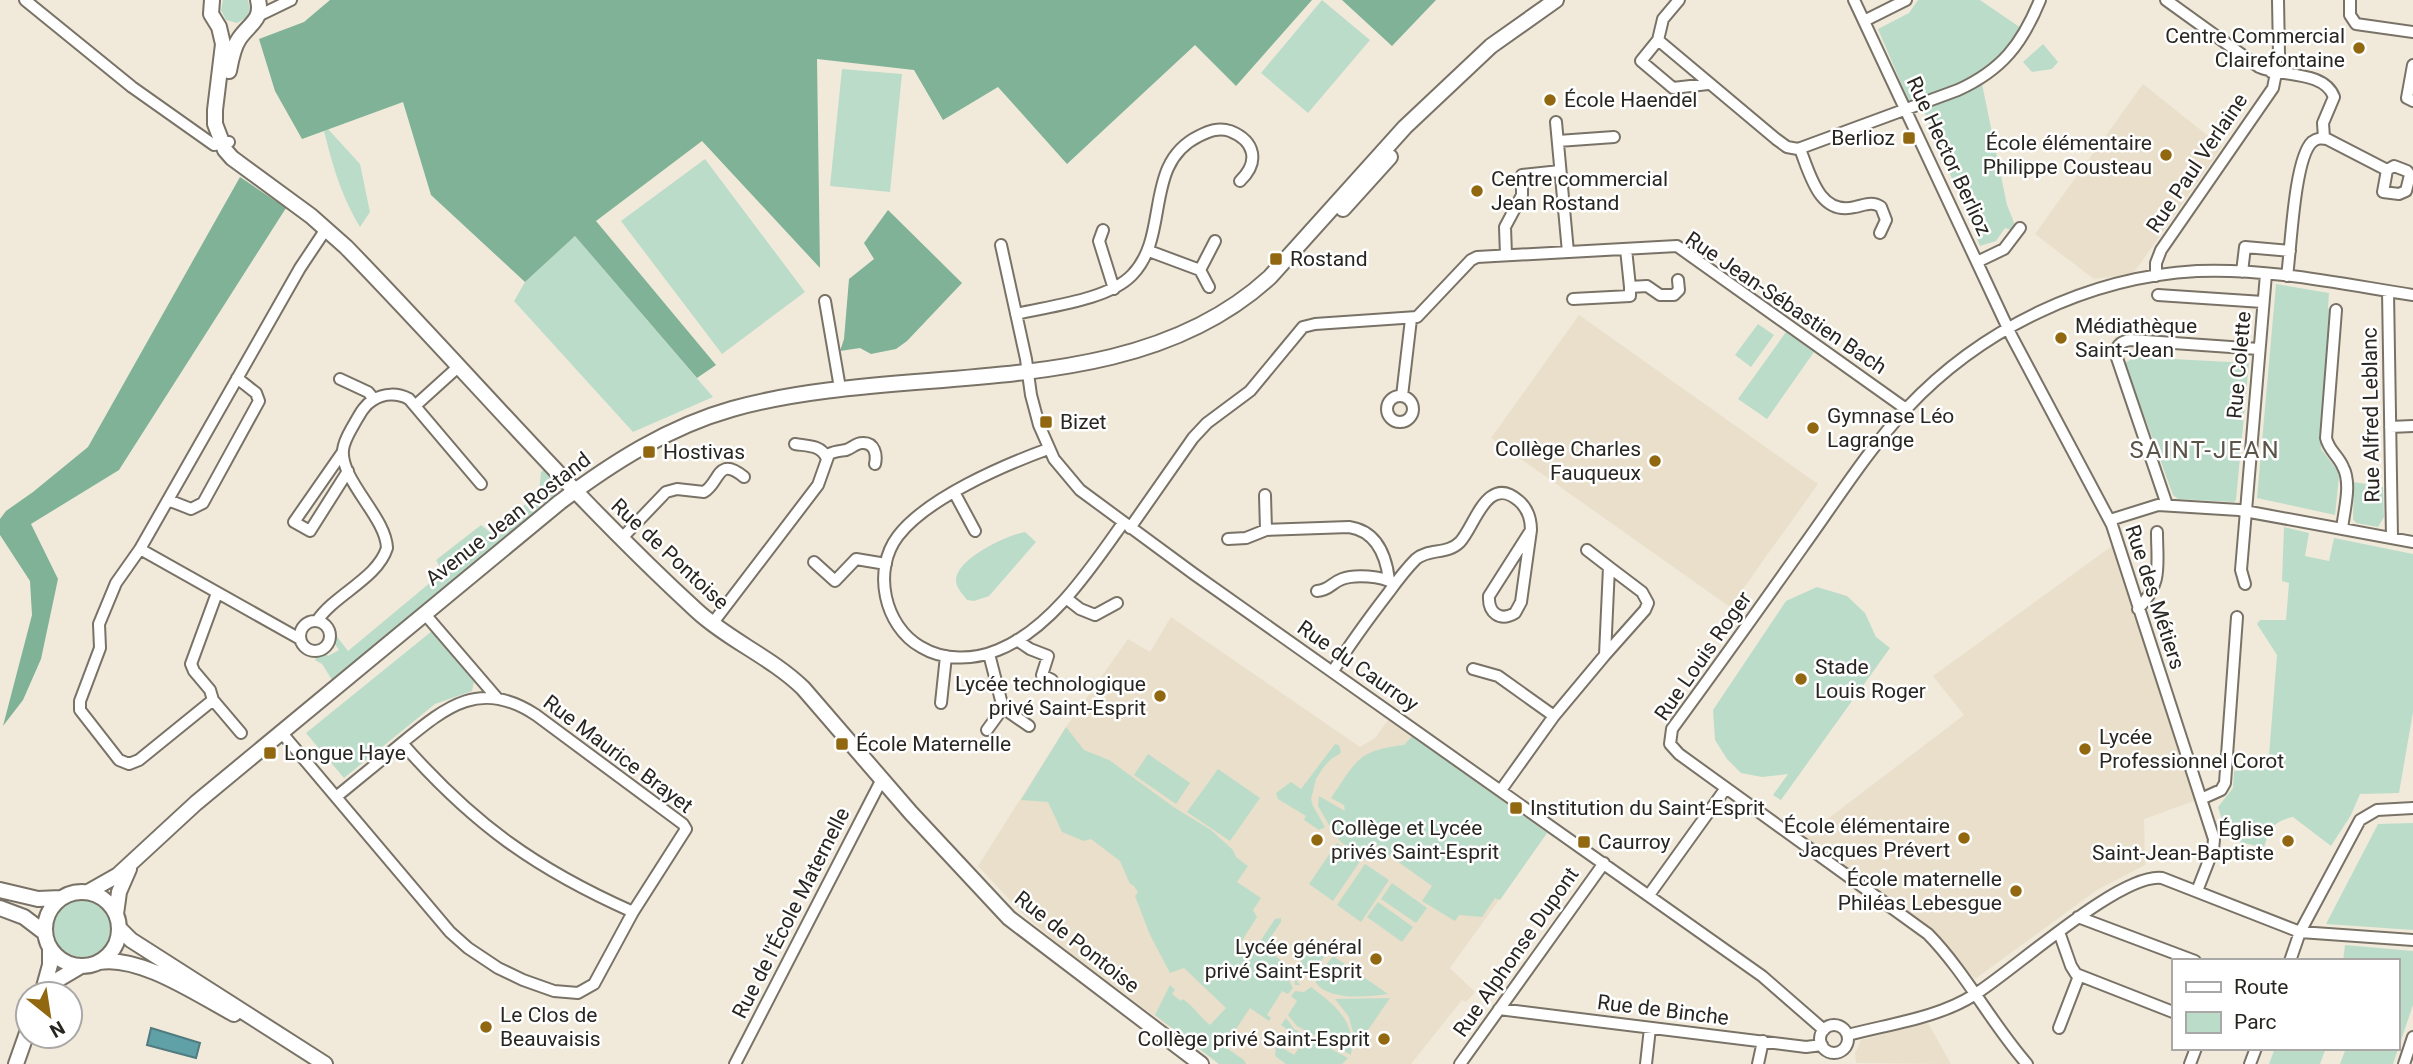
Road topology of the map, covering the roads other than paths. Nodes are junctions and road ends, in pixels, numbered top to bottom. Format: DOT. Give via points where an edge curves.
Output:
graph roads {
  1 [pos="25,0"];
  2 [pos="212,0"];
  3 [pos="258,0"];
  4 [pos="291,0"];
  5 [pos="1556,0"];
  6 [pos="1679,0"];
  7 [pos="1854,0"];
  8 [pos="1906,0"];
  9 [pos="2040,0"];
  10 [pos="2166,0"];
  11 [pos="2278,0"];
  12 [pos="2350,0"];
  13 [pos="258,16"];
  14 [pos="1864,21"];
  15 [pos="219,27"];
  16 [pos="247,30"];
  17 [pos="2413,32"];
  18 [pos="1658,40"];
  19 [pos="2413,65"];
  20 [pos="2274,73"];
  21 [pos="1708,84"];
  22 [pos="2413,101"];
  23 [pos="1905,109"];
  24 [pos="1556,122"];
  25 [pos="1614,137"];
  26 [pos="2323,138"];
  27 [pos="1558,141"];
  28 [pos="225,144"];
  29 [pos="1800,149"];
  30 [pos="2387,170"];
  31 [pos="1560,171"];
  32 [pos="1240,181"];
  33 [pos="2020,228"];
  34 [pos="326,229"];
  35 [pos="1880,233"];
  36 [pos="1215,241"];
  37 [pos="1001,245"];
  38 [pos="1086,245"];
  39 [pos="1626,249"];
  40 [pos="1149,251"];
  41 [pos="2290,251"];
  42 [pos="1568,252"];
  43 [pos="1506,255"];
  44 [pos="1977,261"];
  45 [pos="1200,270"];
  46 [pos="2242,272"];
  47 [pos="2266,274"];
  48 [pos="2156,276"];
  49 [pos="2287,276"];
  50 [pos="1678,281"];
  51 [pos="1209,287"];
  52 [pos="1630,287"];
  53 [pos="1114,289"];
  54 [pos="2388,291"];
  55 [pos="2158,295"];
  56 [pos="2413,295"];
  57 [pos="1573,299"];
  58 [pos="825,301"];
  59 [pos="2263,302"];
  60 [pos="2336,310"];
  61 [pos="1016,314"];
  62 [pos="1411,319"];
  63 [pos="2008,328"];
  64 [pos="2259,349"];
  65 [pos="458,367"];
  66 [pos="1027,371"];
  67 [pos="237,378"];
  68 [pos="340,379"];
  69 [pos="840,388"];
  70 [pos="1402,397"];
  71 [pos="374,399"];
  72 [pos="416,405"];
  73 [pos="1906,409"];
  74 [pos="2413,426"];
  75 [pos="2390,427"];
  76 [pos="795,444"];
  77 [pos="1048,449"];
  78 [pos="342,453"];
  79 [pos="826,457"];
  80 [pos="875,464"];
  81 [pos="348,471"];
  82 [pos="740,473"];
  83 [pos="481,485"];
  84 [pos="573,491"];
  85 [pos="954,492"];
  86 [pos="1265,495"];
  87 [pos="168,499"];
  88 [pos="2167,505"];
  89 [pos="2246,511"];
  90 [pos="2110,520"];
  91 [pos="1126,526"];
  92 [pos="2342,528"];
  93 [pos="1266,530"];
  94 [pos="1531,530"];
  95 [pos="975,531"];
  96 [pos="2157,532"];
  97 [pos="621,539"];
  98 [pos="1228,539"];
  99 [pos="2394,539"];
  100 [pos="2413,542"];
  101 [pos="140,548"];
  102 [pos="1587,550"];
  103 [pos="814,562"];
  104 [pos="886,564"];
  105 [pos="1609,567"];
  106 [pos="1392,582"];
  107 [pos="2245,583"];
  108 [pos="1317,591"];
  109 [pos="217,593"];
  110 [pos="1066,598"];
  111 [pos="1116,603"];
  112 [pos="2138,609"];
  113 [pos="424,613"];
  114 [pos="2237,617"];
  115 [pos="317,621"];
  116 [pos="712,624"];
  117 [pos="300,639"];
  118 [pos="1017,640"];
  119 [pos="989,654"];
  120 [pos="1605,654"];
  121 [pos="946,656"];
  122 [pos="1473,669"];
  123 [pos="1333,671"];
  124 [pos="1052,680"];
  125 [pos="497,698"];
  126 [pos="213,700"];
  127 [pos="940,703"];
  128 [pos="1003,708"];
  129 [pos="1554,716"];
  130 [pos="1029,726"];
  131 [pos="987,730"];
  132 [pos="281,732"];
  133 [pos="241,733"];
  134 [pos="402,743"];
  135 [pos="881,779"];
  136 [pos="1726,788"];
  137 [pos="1501,790"];
  138 [pos="335,797"];
  139 [pos="2201,799"];
  140 [pos="2413,808"];
  141 [pos="133,862"];
  142 [pos="1604,863"];
  143 [pos="0,890"];
  144 [pos="2197,891"];
  145 [pos="88,892"];
  146 [pos="1649,895"];
  147 [pos="61,898"];
  148 [pos="0,908"];
  149 [pos="633,912"];
  150 [pos="2078,917"];
  151 [pos="118,920"];
  152 [pos="2059,932"];
  153 [pos="2300,932"];
  154 [pos="45,933"];
  155 [pos="2413,940"];
  156 [pos="50,948"];
  157 [pos="2190,959"];
  158 [pos="2291,959"];
  159 [pos="97,963"];
  160 [pos="80,966"];
  161 [pos="2079,976"];
  162 [pos="47,980"];
  163 [pos="58,980"];
  164 [pos="1975,995"];
  165 [pos="1499,1009"];
  166 [pos="2172,1012"];
  167 [pos="1650,1028"];
  168 [pos="2059,1028"];
  169 [pos="1824,1030"];
  170 [pos="1848,1035"];
  171 [pos="2413,1037"];
  172 [pos="283,1038"];
  173 [pos="1763,1041"];
  174 [pos="1825,1048"];
  175 [pos="1842,1050"];
  176 [pos="1844,1063"];
  177 [pos="326,1064"];
  178 [pos="735,1064"];
  179 [pos="1201,1064"];
  180 [pos="1460,1064"];
  181 [pos="1646,1064"];
  182 [pos="1758,1064"];
  183 [pos="1823,1064"];
  184 [pos="2027,1064"];
  185 [pos="2404,1064"];
  1 -- 28 [label="street" via="166,113 209,143"];
  2 -- 15 [label="street" via="211,14"];
  3 -- 13 [label="street"];
  4 -- 13 [label="street"];
  5 -- 66 [label="street, Avenue Jean Rostand" via="1502,37 1401,131 1293,255 1247,297 1180,335 1117,357"];
  6 -- 18 [label="street" via="1663,19"];
  7 -- 14 [label="street, Rue Hector Berlioz"];
  8 -- 14 [label="street"];
  9 -- 23 [label="street" via="2030,26 2006,58 1984,76"];
  10 -- 20 [label="street" via="2249,61"];
  11 -- 20 [label="street, Rue Paul Verlaine" via="2279,54"];
  12 -- 17 [label="street" via="2350,15 2356,24"];
  13 -- 16 [label="street"];
  14 -- 23 [label="street, Rue Hector Berlioz"];
  15 -- 16 [label="street" via="233,33"];
  15 -- 28 [label="street" via="223,49 215,124"];
  16 -- 28 [label="street" via="233,54 223,104"];
  18 -- 21 [label="street"];
  18 -- 21 [label="street" via="1641,61 1673,88"];
  19 -- 22 [label="street" via="2407,98"];
  20 -- 26 [label="street" via="2305,76 2332,92"];
  20 -- 48 [label="street, Rue Paul Verlaine" via="2273,88 2161,250"];
  21 -- 29 [label="street" via="1783,145"];
  23 -- 29 [label="street"];
  23 -- 44 [label="street, Rue Hector Berlioz"];
  24 -- 27 [label="street"];
  25 -- 27 [label="street"];
  26 -- 30 [label="street"];
  26 -- 41 [label="street" via="2311,144 2300,168"];
  27 -- 31 [label="street"];
  28 -- 34 [label="street, Rue de Pontoise" via="232,158"];
  29 -- 35 [label="street" via="1818,193 1830,205 1844,209 1872,203 1881,208 1886,220"];
  31 -- 42 [label="street"];
  31 -- 43 [label="street" via="1522,175 1522,195 1505,227"];
  32 -- 40 [label="street" via="1251,169 1253,158 1250,146 1236,134 1215,130 1185,145 1164,173"];
  33 -- 44 [label="street" via="2002,250"];
  34 -- 65 [label="street, Rue de Pontoise"];
  34 -- 67 [label="street"];
  36 -- 45 [label="street"];
  37 -- 61 [label="street, Rue du Caurroy"];
  38 -- 53 [label="street" via="1101,236"];
  39 -- 42 [label="street, Rue Jean-Sébastien Bach"];
  39 -- 52 [label="street"];
  39 -- 73 [label="street, Rue Jean-Sébastien Bach" via="1677,246"];
  40 -- 45 [label="street"];
  40 -- 53 [label="street" via="1134,274"];
  41 -- 46 [label="street" via="2245,247"];
  41 -- 49 [label="street"];
  42 -- 43 [label="street, Rue Jean-Sébastien Bach"];
  43 -- 62 [label="street, Rue Jean-Sébastien Bach" via="1471,260 1422,314"];
  44 -- 63 [label="street, Rue Hector Berlioz"];
  45 -- 51 [label="street"];
  46 -- 47 [label="street, Rue Louis Roger"];
  46 -- 48 [label="street, Rue Louis Roger"];
  47 -- 49 [label="street, Rue Louis Roger"];
  47 -- 59 [label="street, Rue Colette"];
  48 -- 63 [label="street, Rue Louis Roger" via="2080,296"];
  49 -- 54 [label="street, Rue Louis Roger"];
  50 -- 52 [label="street" via="1674,295 1660,295 1647,286"];
  52 -- 57 [label="street" via="1630,296"];
  53 -- 61 [label="street"];
  54 -- 56 [label="street, Rue Louis Roger"];
  54 -- 75 [label="street, Rue Alfred Leblanc"];
  55 -- 59 [label="street"];
  58 -- 69 [label="street"];
  59 -- 64 [label="street, Rue Colette"];
  60 -- 92 [label="street" via="2326,438 2346,475"];
  61 -- 66 [label="street, Rue du Caurroy"];
  62 -- 70 [label="street"];
  62 -- 91 [label="street" via="1303,327 1250,391 1202,427"];
  63 -- 73 [label="street, Rue Louis Roger" via="1948,370"];
  63 -- 90 [label="street, Rue des Métiers"];
  64 -- 88 [label="street" via="2131,340 2117,347"];
  64 -- 89 [label="street, Rue Colette"];
  65 -- 72 [label="street"];
  65 -- 84 [label="street, Rue de Pontoise"];
  66 -- 69 [label="street, Avenue Jean Rostand"];
  66 -- 77 [label="street, Rue du Caurroy" via="1034,411"];
  67 -- 87 [label="street"];
  67 -- 87 [label="street" via="259,401 203,503 191,509"];
  68 -- 71 [label="street"];
  69 -- 84 [label="street, Avenue Jean Rostand" via="750,404 689,423"];
  71 -- 72 [label="street" via="400,395"];
  71 -- 78 [label="street" via="363,408"];
  72 -- 83 [label="street"];
  73 -- 136 [label="street, Rue Louis Roger" via="1670,735 1675,751"];
  74 -- 75 [label="street"];
  75 -- 99 [label="street, Rue Alfred Leblanc"];
  76 -- 79 [label="street" via="818,447"];
  77 -- 85 [label="street"];
  77 -- 91 [label="street, Rue du Caurroy" via="1080,491"];
  78 -- 81 [label="street"];
  78 -- 81 [label="street" via="294,522 310,531"];
  79 -- 80 [label="street" via="864,443 875,450"];
  79 -- 116 [label="street" via="818,485"];
  81 -- 115 [label="street" via="384,533 387,548 376,567"];
  82 -- 97 [label="street" via="725,470 717,474 704,492 666,492"];
  84 -- 97 [label="street, Rue de Pontoise"];
  84 -- 113 [label="street, Avenue Jean Rostand"];
  85 -- 95 [label="street"];
  85 -- 104 [label="street" via="902,531"];
  86 -- 93 [label="street"];
  87 -- 101 [label="street"];
  88 -- 89 [label="street"];
  88 -- 90 [label="street"];
  89 -- 92 [label="street"];
  89 -- 107 [label="street, Rue Colette" via="2241,570"];
  90 -- 112 [label="street, Rue des Métiers"];
  91 -- 110 [label="street"];
  91 -- 123 [label="street, Rue du Caurroy"];
  92 -- 99 [label="street"];
  93 -- 98 [label="street"];
  93 -- 106 [label="street" via="1359,529 1381,551"];
  94 -- 94 [label="street" via="1489,596 1490,608 1499,617 1512,615 1520,607"];
  94 -- 106 [label="street" via="1529,514 1520,502 1508,495 1495,495 1484,502 1456,545 1418,558"];
  96 -- 112 [label="street" via="2155,586"];
  97 -- 116 [label="street, Rue de Pontoise"];
  99 -- 100 [label="street"];
  101 -- 109 [label="street"];
  101 -- 126 [label="street" via="116,583 99,624 100,648 80,710 119,760 129,764"];
  102 -- 105 [label="street"];
  103 -- 104 [label="street" via="835,581 856,559"];
  104 -- 121 [label="street" via="885,593 899,626 920,647"];
  105 -- 120 [label="street"];
  105 -- 120 [label="street" via="1642,592 1648,603"];
  106 -- 108 [label="street" via="1345,578"];
  106 -- 123 [label="street"];
  109 -- 117 [label="street"];
  109 -- 126 [label="street" via="191,664"];
  110 -- 111 [label="street" via="1095,615"];
  110 -- 118 [label="street"];
  112 -- 139 [label="street, Rue des Métiers"];
  113 -- 125 [label="street"];
  113 -- 132 [label="street, Avenue Jean Rostand"];
  114 -- 139 [label="street" via="2224,786"];
  115 -- 117 [label="street" via="304,625"];
  115 -- 117 [label="street" via="329,632 325,647 315,651"];
  116 -- 135 [label="street, Rue de Pontoise" via="795,680"];
  118 -- 119 [label="street"];
  118 -- 124 [label="street" via="1048,656 1042,675"];
  119 -- 121 [label="street"];
  119 -- 128 [label="street"];
  120 -- 129 [label="street"];
  121 -- 127 [label="street"];
  122 -- 129 [label="street" via="1498,676"];
  123 -- 137 [label="street, Rue du Caurroy"];
  125 -- 134 [label="street, Rue Maurice Brayet" via="473,699 447,708"];
  125 -- 149 [label="street, Rue Maurice Brayet" via="536,715 685,826"];
  126 -- 133 [label="street"];
  128 -- 130 [label="street"];
  128 -- 131 [label="street"];
  129 -- 137 [label="street"];
  132 -- 138 [label="street, Rue Maurice Brayet"];
  132 -- 141 [label="street, Avenue Jean Rostand" via="177,818"];
  134 -- 138 [label="street, Rue Maurice Brayet"];
  134 -- 149 [label="street" via="450,794 506,842"];
  135 -- 178 [label="street, Rue de l'École Maternelle"];
  135 -- 179 [label="street, Rue de Pontoise" via="1016,925"];
  136 -- 146 [label="street"];
  136 -- 164 [label="street, Rue Louis Roger" via="1928,934"];
  137 -- 142 [label="street, Rue du Caurroy"];
  138 -- 149 [label="street, Rue Maurice Brayet" via="450,932 489,962 532,984 568,993 592,987"];
  139 -- 144 [label="street, Rue des Métiers" via="2214,846"];
  140 -- 153 [label="street" via="2377,810 2360,820"];
  141 -- 145 [label="street, Avenue Jean Rostand"];
  141 -- 151 [label="street, Avenue Jean Rostand" via="120,887"];
  142 -- 146 [label="street, Rue du Caurroy"];
  142 -- 165 [label="street, Rue Alphonse Dupont"];
  143 -- 147 [label="street" via="38,899"];
  144 -- 150 [label="street" via="2162,878 2147,878"];
  144 -- 153 [label="street"];
  145 -- 147 [label="street"];
  145 -- 151 [label="street" via="106,900"];
  146 -- 169 [label="street, Rue du Caurroy" via="1766,979"];
  147 -- 154 [label="street" via="48,913"];
  148 -- 154 [label="street" via="29,919"];
  150 -- 152 [label="street"];
  150 -- 157 [label="street"];
  151 -- 159 [label="street" via="113,950"];
  151 -- 172 [label="street" via="128,938"];
  152 -- 161 [label="street"];
  152 -- 164 [label="street"];
  153 -- 155 [label="street"];
  153 -- 158 [label="street"];
  154 -- 156 [label="street"];
  156 -- 160 [label="street" via="61,960"];
  156 -- 162 [label="street"];
  159 -- 160 [label="street"];
  159 -- 172 [label="street" via="120,960 142,967"];
  160 -- 163 [label="street"];
  161 -- 166 [label="street"];
  161 -- 168 [label="street"];
  164 -- 170 [label="street" via="1942,1010"];
  164 -- 184 [label="street, Rue Louis Roger"];
  165 -- 167 [label="street, Rue de Binche"];
  165 -- 180 [label="street, Rue Alphonse Dupont"];
  167 -- 173 [label="street, Rue de Binche"];
  167 -- 181 [label="street"];
  169 -- 170 [label="street" via="1837,1025"];
  169 -- 174 [label="street" via="1820,1037"];
  170 -- 175 [label="street"];
  171 -- 185 [label="street"];
  172 -- 177 [label="street"];
  173 -- 174 [label="street, Rue de Binche"];
  173 -- 182 [label="street"];
  174 -- 175 [label="street" via="1835,1053"];
  174 -- 183 [label="street"];
  175 -- 176 [label="street"];
}
